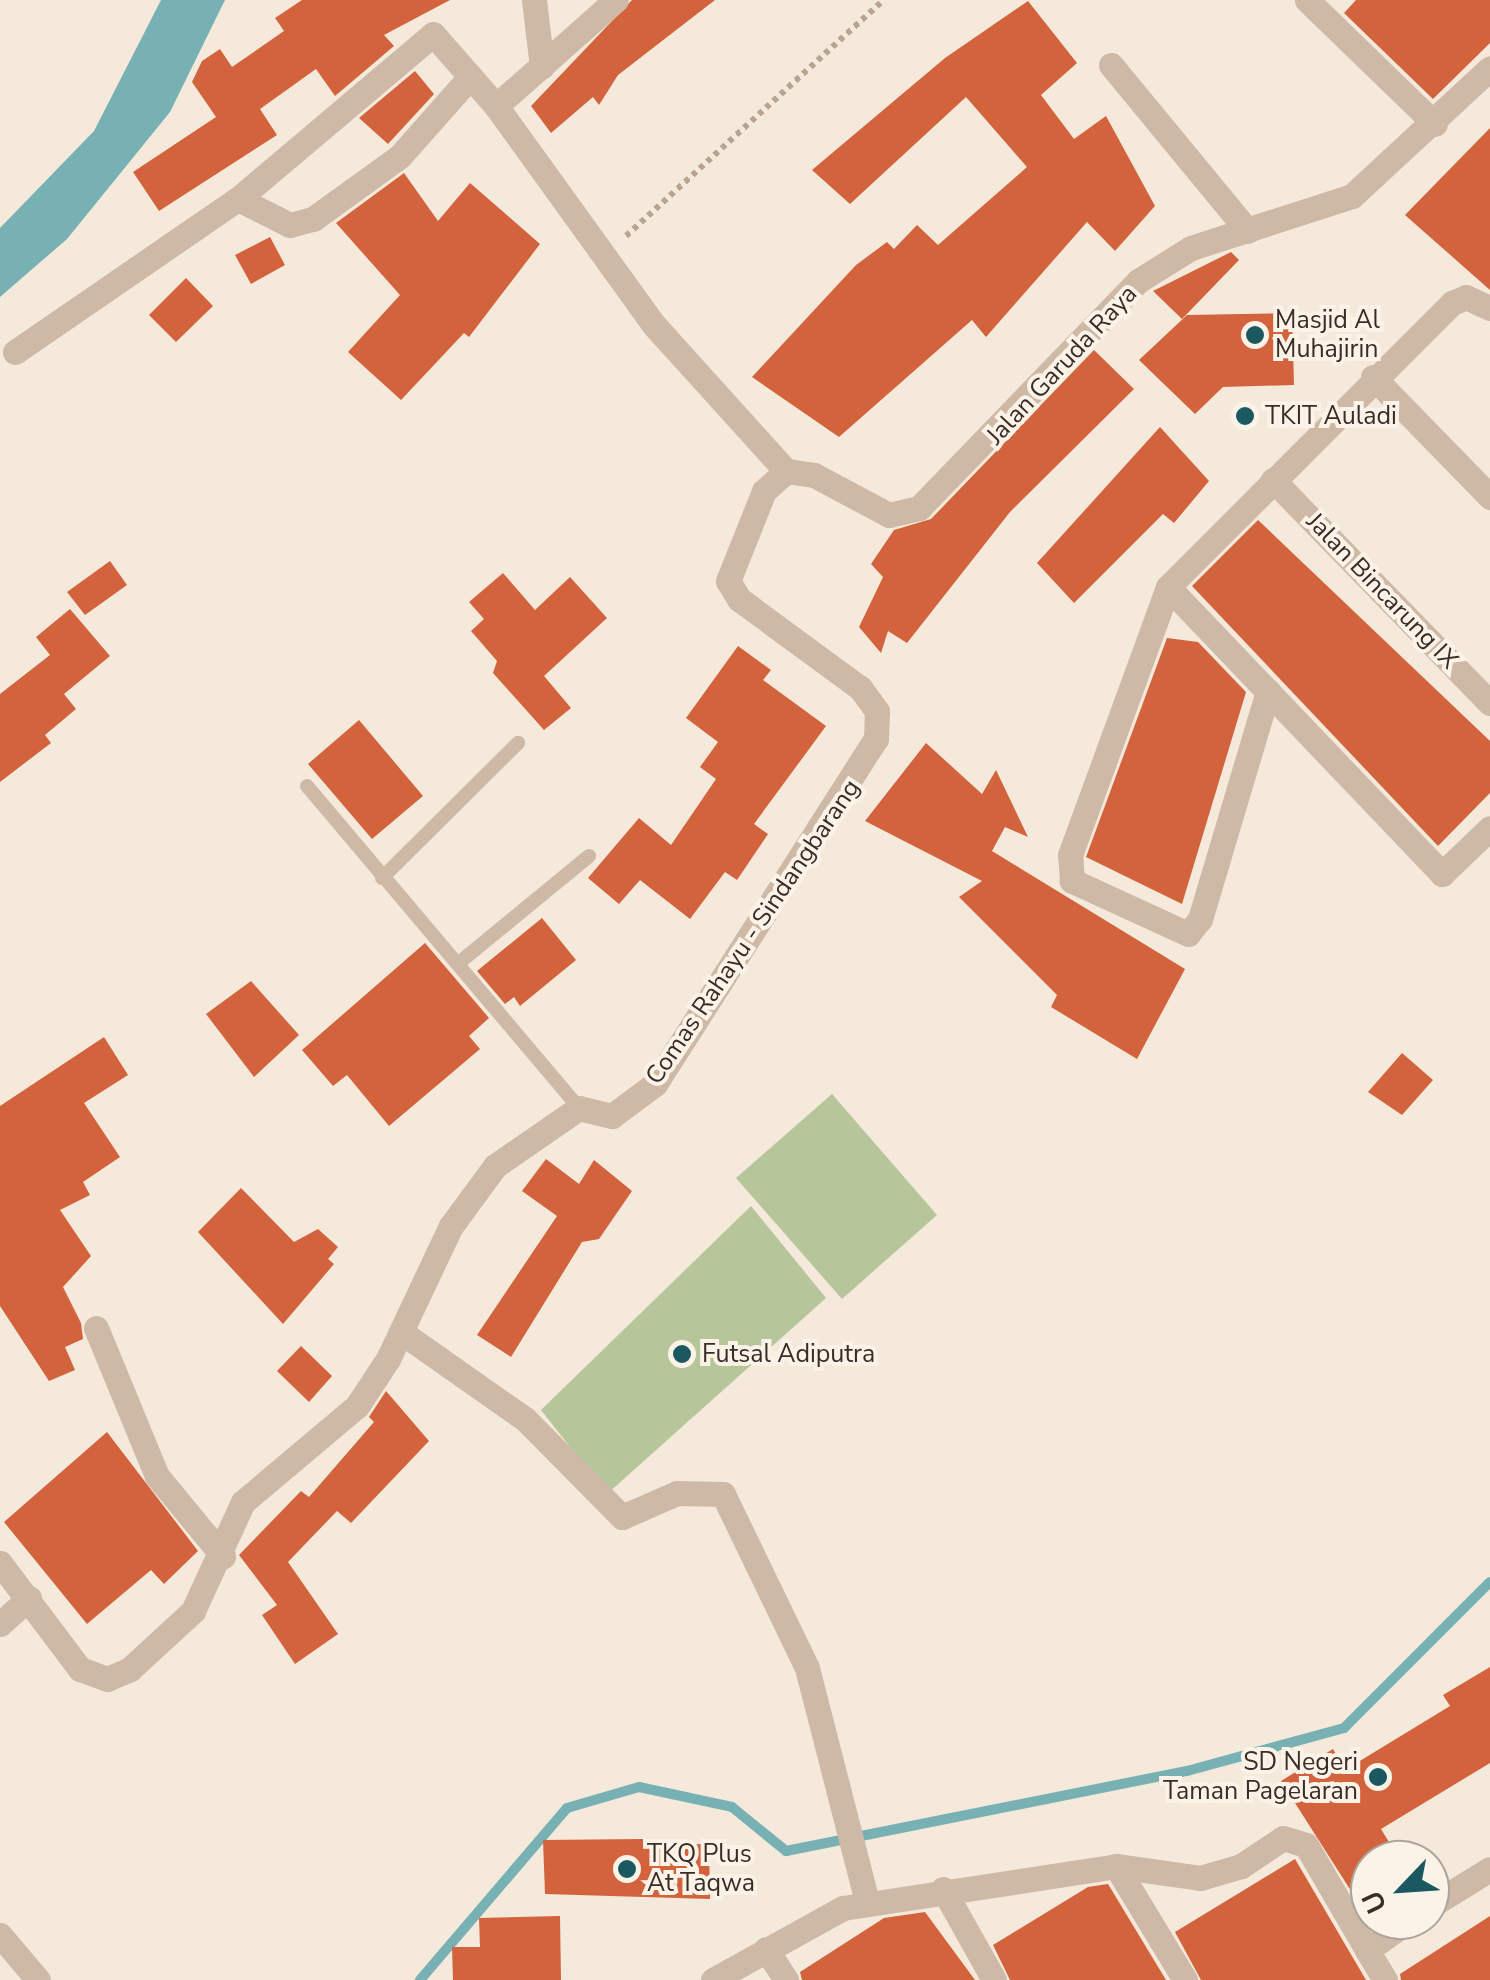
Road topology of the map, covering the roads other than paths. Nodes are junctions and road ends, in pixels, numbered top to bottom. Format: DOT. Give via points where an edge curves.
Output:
graph roads {
  1 [pos="534,0"];
  2 [pos="616,0"];
  3 [pos="1318,4"];
  4 [pos="1111,65"];
  5 [pos="542,67"];
  6 [pos="1490,68"];
  7 [pos="470,76"];
  8 [pos="496,106"];
  9 [pos="1435,124"];
  10 [pos="238,198"];
  11 [pos="1248,231"];
  12 [pos="1490,308"];
  13 [pos="15,352"];
  14 [pos="1373,377"];
  15 [pos="786,471"];
  16 [pos="1273,480"];
  17 [pos="1490,497"];
  18 [pos="1168,587"];
  19 [pos="1268,691"];
  20 [pos="1490,703"];
  21 [pos="518,743"];
  22 [pos="307,786"];
  23 [pos="1490,828"];
  24 [pos="589,856"];
  25 [pos="382,878"];
  26 [pos="460,962"];
  27 [pos="579,1108"];
  28 [pos="96,1328"];
  29 [pos="401,1332"];
  30 [pos="223,1556"];
  31 [pos="0,1563"];
  32 [pos="28,1598"];
  33 [pos="0,1624"];
  34 [pos="1116,1866"];
  35 [pos="1490,1869"];
  36 [pos="943,1889"];
  37 [pos="1450,1894"];
  38 [pos="867,1902"];
  39 [pos="1381,1940"];
  40 [pos="3,1945"];
  41 [pos="766,1948"];
  42 [pos="1366,1950"];
  43 [pos="38,1980"];
  44 [pos="713,1980"];
  45 [pos="786,1980"];
  46 [pos="994,1980"];
  47 [pos="1185,1980"];
  48 [pos="1385,1980"];
  1 -- 5 [label="street"];
  2 -- 5 [label="street"];
  3 -- 9 [label="street"];
  4 -- 11 [label="street"];
  5 -- 8 [label="street"];
  6 -- 9 [label="street, Jalan Garuda Raya"];
  7 -- 8 [label="street"];
  7 -- 10 [label="street" via="400,156 312,219 290,225"];
  7 -- 10 [label="street" via="433,34"];
  8 -- 15 [label="street" via="681,358"];
  9 -- 11 [label="street, Jalan Garuda Raya" via="1352,196"];
  10 -- 13 [label="street"];
  11 -- 15 [label="street, Jalan Garuda Raya" via="1191,248 1138,281 942,490 889,516 814,475"];
  12 -- 14 [label="street" via="1466,297 1452,303"];
  14 -- 16 [label="street"];
  14 -- 17 [label="street"];
  15 -- 27 [label="street, Comas Rahayu - Sindangbarang" via="747,524 728,582 739,598 860,688 877,711 876,739 655,1084 612,1116"];
  16 -- 18 [label="street"];
  16 -- 20 [label="street, Jalan Bincarung IX"];
  18 -- 19 [label="street"];
  18 -- 19 [label="street" via="1070,855 1072,881 1171,933 1188,934 1200,918"];
  19 -- 23 [label="street" via="1442,874"];
  21 -- 25 [label="lane"];
  22 -- 25 [label="lane"];
  24 -- 26 [label="lane"];
  25 -- 26 [label="lane"];
  26 -- 27 [label="lane"];
  27 -- 29 [label="street, Comas Rahayu - Sindangbarang" via="521,1143 480,1183"];
  28 -- 30 [label="street" via="157,1476"];
  29 -- 30 [label="street, Comas Rahayu - Sindangbarang" via="357,1406 244,1502 227,1527"];
  29 -- 38 [label="street" via="525,1419 622,1518 678,1494 722,1494 807,1668"];
  30 -- 32 [label="street, Comas Rahayu - Sindangbarang" via="175,1631 107,1679 80,1669"];
  31 -- 32 [label="street"];
  32 -- 33 [label="street"];
  34 -- 36 [label="street"];
  34 -- 42 [label="street" via="1200,1878 1295,1838"];
  34 -- 47 [label="street"];
  35 -- 37 [label="street"];
  36 -- 38 [label="street"];
  36 -- 46 [label="street"];
  38 -- 41 [label="street"];
  39 -- 42 [label="street"];
  40 -- 43 [label="street"];
  41 -- 44 [label="street"];
  41 -- 45 [label="street"];
  42 -- 48 [label="street"];
}
